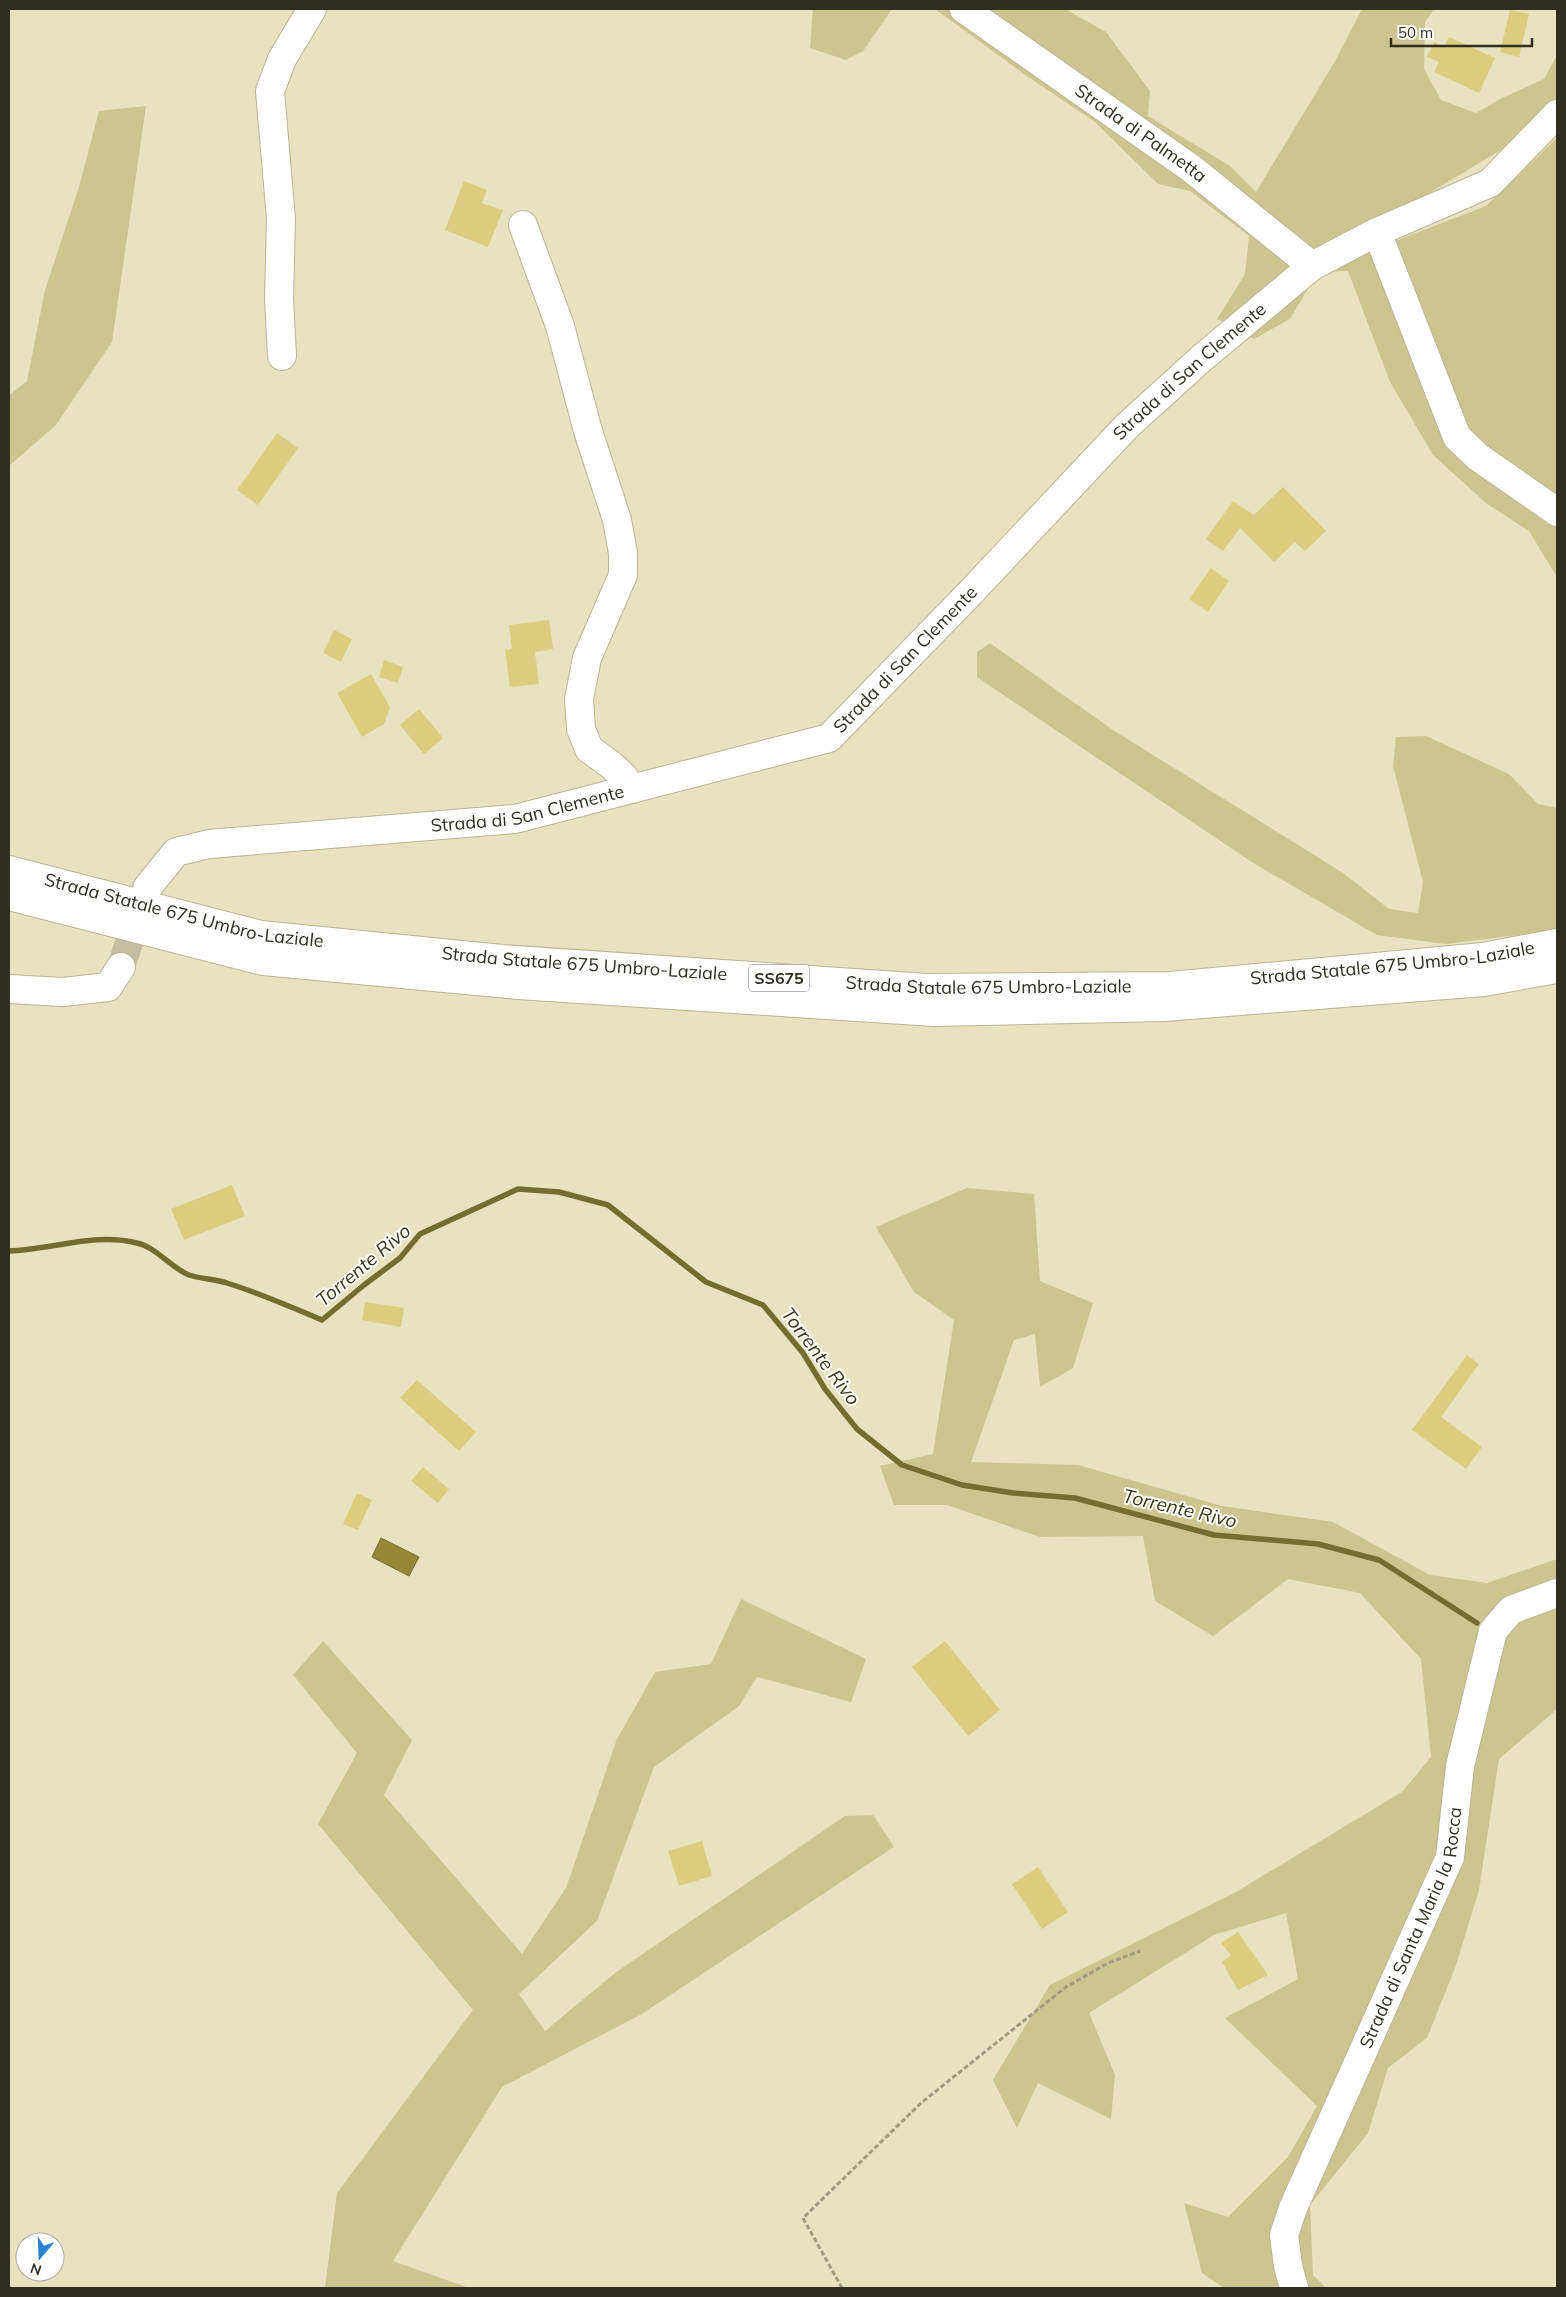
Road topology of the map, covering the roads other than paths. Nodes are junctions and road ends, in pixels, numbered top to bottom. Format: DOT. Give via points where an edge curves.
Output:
graph roads {
  1 [pos="312,9"];
  2 [pos="964,9"];
  3 [pos="1557,114"];
  4 [pos="523,226"];
  5 [pos="1377,232"];
  6 [pos="1312,266"];
  7 [pos="282,356"];
  8 [pos="1557,512"];
  9 [pos="632,789"];
  10 [pos="9,870"];
  11 [pos="147,888"];
  12 [pos="9,896"];
  13 [pos="1557,943"];
  14 [pos="121,967"];
  15 [pos="1557,969"];
  16 [pos="9,989"];
  17 [pos="1557,1594"];
  18 [pos="1294,2288"];
  1 -- 7 [label="main road" via="282,59 270,91 281,219 279,298"];
  2 -- 6 [label="main road, Strada di Palmetta" via="1192,170"];
  3 -- 5 [label="main road, Strada di San Clemente" via="1490,183"];
  4 -- 9 [label="main road" via="560,326 588,431 617,520 623,553 623,575 588,658 579,699 581,729 589,749 610,764"];
  5 -- 6 [label="main road, Strada di San Clemente"];
  5 -- 8 [label="main road" via="1457,437 1478,457"];
  6 -- 9 [label="main road, Strada di San Clemente" via="1127,426 829,738"];
  9 -- 11 [label="main road, Strada di San Clemente" via="515,820 209,844 176,852"];
  10 -- 13 [label="main road, Strada Statale 675 Umbro-Laziale / SS675" via="261,935 502,959 927,988 1170,986 1483,957"];
  12 -- 15 [label="main road, Strada Statale 675 Umbro-Laziale / SS675" via="262,960 518,985 934,1012 1164,1007 1484,982"];
  14 -- 16 [label="main road" via="108,987 63,992"];
  17 -- 18 [label="main road, Strada di Santa Maria la Rocca" via="1512,1610 1493,1631 1460,1766 1450,1857 1293,2208 1284,2235"];
}
